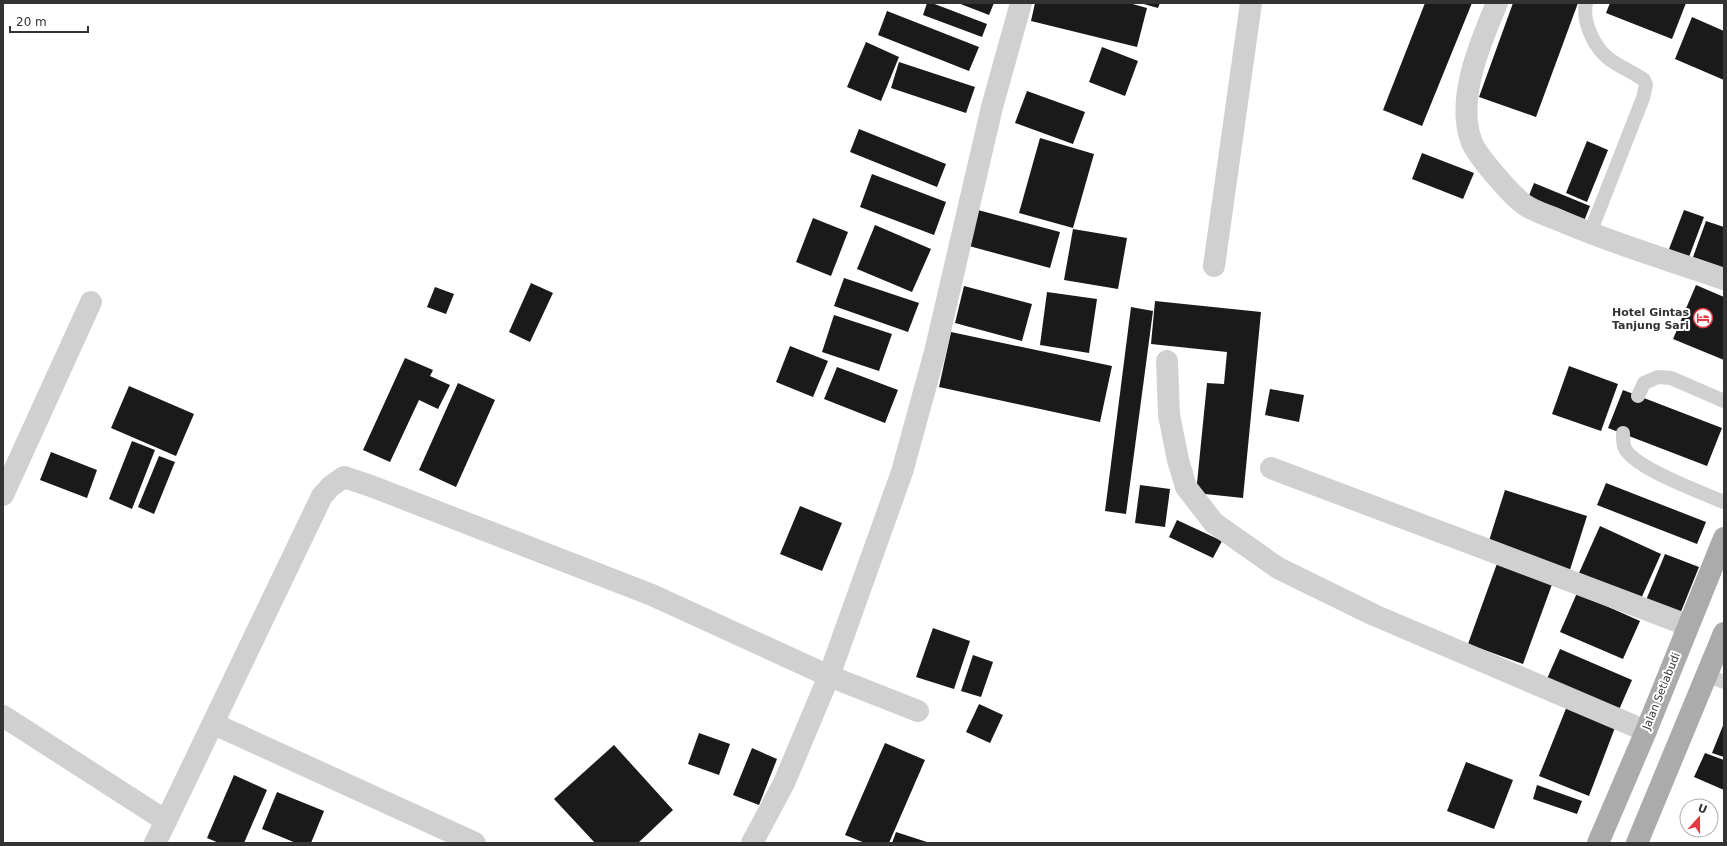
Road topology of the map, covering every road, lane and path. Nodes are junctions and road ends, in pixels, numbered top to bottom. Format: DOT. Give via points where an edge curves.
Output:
graph roads {
  1 [pos="1021,3"];
  2 [pos="1250,3"];
  3 [pos="1497,3"];
  4 [pos="1586,3"];
  5 [pos="1590,233"];
  6 [pos="1214,266"];
  7 [pos="1724,279"];
  8 [pos="91,302"];
  9 [pos="1167,361"];
  10 [pos="1638,396"];
  11 [pos="1724,401"];
  12 [pos="1623,433"];
  13 [pos="1271,468"];
  14 [pos="3,495"];
  15 [pos="1724,502"];
  16 [pos="1724,538"];
  17 [pos="1687,625"];
  18 [pos="1724,633"];
  19 [pos="829,676"];
  20 [pos="1715,679"];
  21 [pos="918,710"];
  22 [pos="3,716"];
  23 [pos="214,724"];
  24 [pos="1646,731"];
  25 [pos="166,821"];
  26 [pos="155,843"];
  27 [pos="473,843"];
  28 [pos="752,843"];
  29 [pos="1598,843"];
  30 [pos="1637,843"];
  1 -- 19 [label="street" via="992,107 935,352 902,472"];
  2 -- 6 [label="street"];
  3 -- 5 [label="street" via="1480,43 1472,72 1468,98 1471,141 1490,169 1525,205"];
  4 -- 5 [label="lane" via="1587,24 1595,43 1609,58 1644,80 1646,85"];
  5 -- 7 [label="street"];
  8 -- 14 [label="street"];
  9 -- 24 [label="street" via="1168,415 1178,460 1186,487 1214,523 1278,568 1374,615"];
  10 -- 11 [label="lane" via="1644,383 1658,377 1671,378"];
  12 -- 15 [label="lane" via="1624,447 1636,460 1663,476"];
  13 -- 17 [label="street"];
  16 -- 17 [label="main road, Jalan Setiabudi"];
  17 -- 24 [label="main road, Jalan Setiabudi"];
  18 -- 20 [label="main road"];
  19 -- 21 [label="street"];
  19 -- 23 [label="street" via="652,595 344,477 322,496"];
  19 -- 28 [label="street" via="784,783"];
  20 -- 30 [label="main road"];
  22 -- 25 [label="street"];
  23 -- 25 [label="street"];
  23 -- 27 [label="street"];
  24 -- 29 [label="main road, Jalan Setiabudi"];
  25 -- 26 [label="street"];
}
